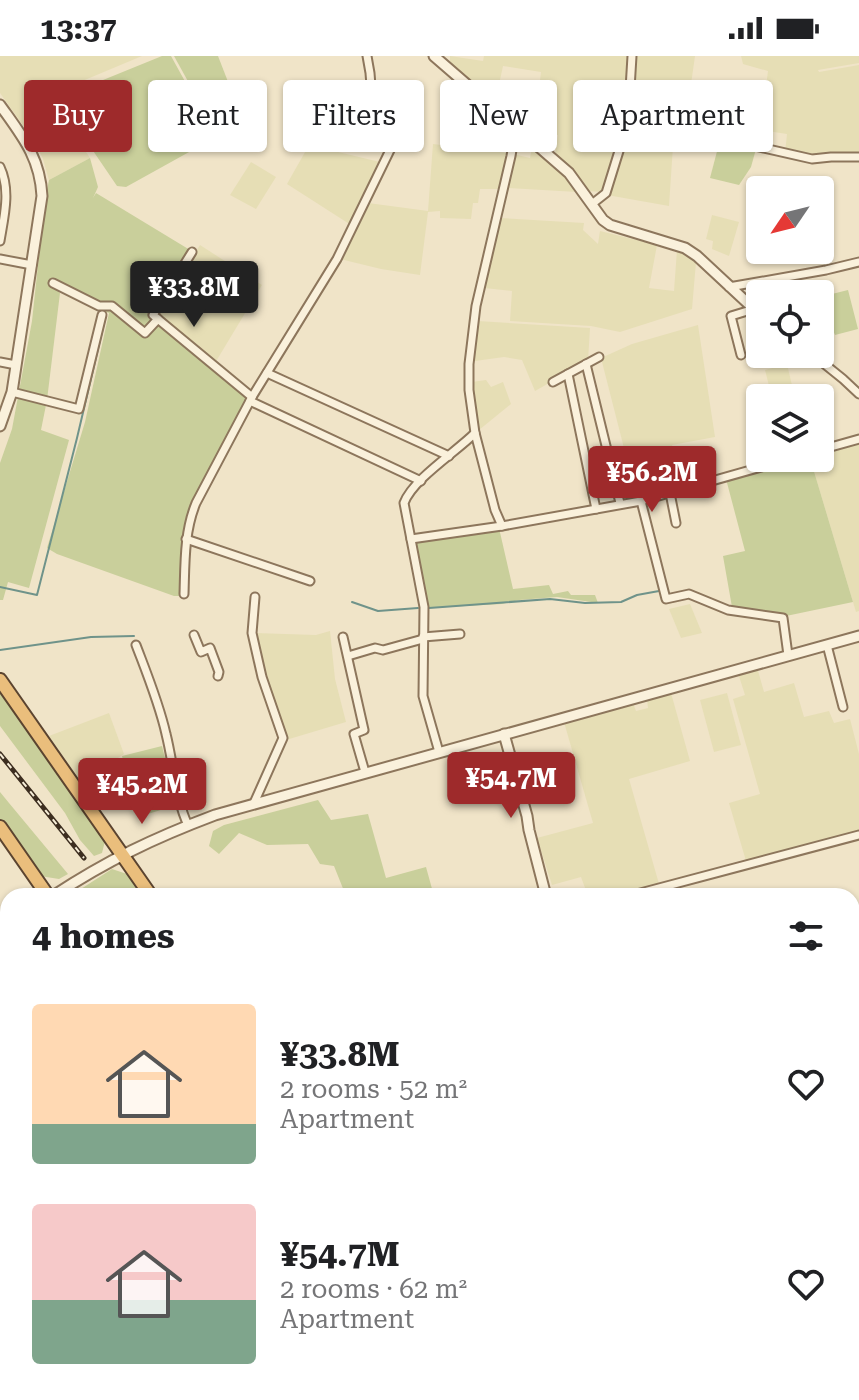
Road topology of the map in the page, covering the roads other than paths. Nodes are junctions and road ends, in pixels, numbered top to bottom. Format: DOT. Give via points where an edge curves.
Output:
graph roads {
  1 [pos="367,56"];
  2 [pos="434,56"];
  3 [pos="632,56"];
  4 [pos="444,60"];
  5 [pos="466,80"];
  6 [pos="631,80"];
  7 [pos="0,105"];
  8 [pos="773,150"];
  9 [pos="512,152"];
  10 [pos="545,152"];
  11 [pos="619,152"];
  12 [pos="859,157"];
  13 [pos="0,167"];
  14 [pos="592,204"];
  15 [pos="0,241"];
  16 [pos="192,252"];
  17 [pos="0,259"];
  18 [pos="859,262"];
  19 [pos="32,265"];
  20 [pos="53,283"];
  21 [pos="729,287"];
  22 [pos="746,302"];
  23 [pos="746,314"];
  24 [pos="102,315"];
  25 [pos="158,319"];
  26 [pos="741,355"];
  27 [pos="599,357"];
  28 [pos="0,362"];
  29 [pos="586,364"];
  30 [pos="16,365"];
  31 [pos="829,368"];
  32 [pos="267,373"];
  33 [pos="568,374"];
  34 [pos="553,382"];
  35 [pos="12,392"];
  36 [pos="859,394"];
  37 [pos="251,399"];
  38 [pos="0,426"];
  39 [pos="475,433"];
  40 [pos="859,439"];
  41 [pos="834,446"];
  42 [pos="449,456"];
  43 [pos="746,471"];
  44 [pos="421,481"];
  45 [pos="670,493"];
  46 [pos="641,501"];
  47 [pos="620,503"];
  48 [pos="596,509"];
  49 [pos="676,523"];
  50 [pos="502,526"];
  51 [pos="186,539"];
  52 [pos="411,539"];
  53 [pos="310,581"];
  54 [pos="184,594"];
  55 [pos="255,597"];
  56 [pos="460,634"];
  57 [pos="194,635"];
  58 [pos="859,636"];
  59 [pos="343,637"];
  60 [pos="423,638"];
  61 [pos="136,645"];
  62 [pos="827,645"];
  63 [pos="788,655"];
  64 [pos="348,656"];
  65 [pos="218,676"];
  66 [pos="0,680"];
  67 [pos="843,707"];
  68 [pos="504,734"];
  69 [pos="439,752"];
  70 [pos="365,772"];
  71 [pos="254,803"];
  72 [pos="188,825"];
  73 [pos="0,827"];
  74 [pos="859,835"];
  75 [pos="122,854"];
  76 [pos="670,886"];
  77 [pos="45,888"];
  78 [pos="65,888"];
  79 [pos="145,888"];
  80 [pos="544,888"];
  81 [pos="662,888"];
  1 -- 32 [label="street" via="374,105 394,130 395,140 337,259"];
  2 -- 4 [label="street"];
  3 -- 6 [label="street"];
  4 -- 5 [label="street"];
  7 -- 19 [label="street" via="34,156 41,180"];
  8 -- 12 [label="street" via="812,159"];
  9 -- 39 [label="street" via="472,330 469,390"];
  10 -- 14 [label="street"];
  11 -- 14 [label="street" via="606,193"];
  13 -- 15 [label="street" via="6,199"];
  14 -- 21 [label="street" via="610,225 685,248"];
  16 -- 25 [label="street" via="153,315"];
  17 -- 19 [label="street"];
  18 -- 21 [label="street"];
  19 -- 30 [label="street"];
  20 -- 25 [label="street" via="99,306 112,306 145,333"];
  21 -- 22 [label="street"];
  23 -- 26 [label="street" via="731,316"];
  24 -- 35 [label="street" via="79,409"];
  25 -- 37 [label="street"];
  27 -- 29 [label="street"];
  28 -- 30 [label="street"];
  29 -- 33 [label="street"];
  29 -- 47 [label="street"];
  30 -- 35 [label="street"];
  31 -- 36 [label="street"];
  32 -- 37 [label="street"];
  32 -- 42 [label="street"];
  33 -- 34 [label="street"];
  33 -- 48 [label="street"];
  35 -- 38 [label="street"];
  37 -- 44 [label="street"];
  37 -- 51 [label="street" via="196,503"];
  39 -- 42 [label="street"];
  39 -- 50 [label="street"];
  40 -- 41 [label="street"];
  42 -- 44 [label="street"];
  43 -- 45 [label="street"];
  44 -- 52 [label="street" via="404,503"];
  45 -- 46 [label="street"];
  45 -- 49 [label="street"];
  46 -- 47 [label="street"];
  46 -- 63 [label="street" via="666,599 689,594 728,610 783,618"];
  47 -- 48 [label="street"];
  48 -- 50 [label="street"];
  50 -- 52 [label="street"];
  51 -- 53 [label="street"];
  51 -- 54 [label="street"];
  52 -- 60 [label="street" via="424,607"];
  55 -- 71 [label="street" via="252,633 283,738"];
  56 -- 60 [label="street"];
  57 -- 65 [label="street" via="201,652 210,648"];
  58 -- 62 [label="street"];
  59 -- 64 [label="street"];
  60 -- 64 [label="street"];
  60 -- 69 [label="street" via="423,696"];
  61 -- 72 [label="street" via="163,722"];
  62 -- 63 [label="street"];
  62 -- 67 [label="street"];
  63 -- 68 [label="street"];
  64 -- 70 [label="street" via="364,730 354,734"];
  66 -- 75 [label="highway"];
  68 -- 69 [label="street"];
  68 -- 80 [label="street"];
  69 -- 70 [label="street"];
  70 -- 71 [label="street"];
  71 -- 72 [label="street"];
  72 -- 75 [label="street"];
  73 -- 77 [label="highway"];
  74 -- 76 [label="street"];
  75 -- 78 [label="street"];
  75 -- 79 [label="highway"];
  76 -- 81 [label="street"];
}
